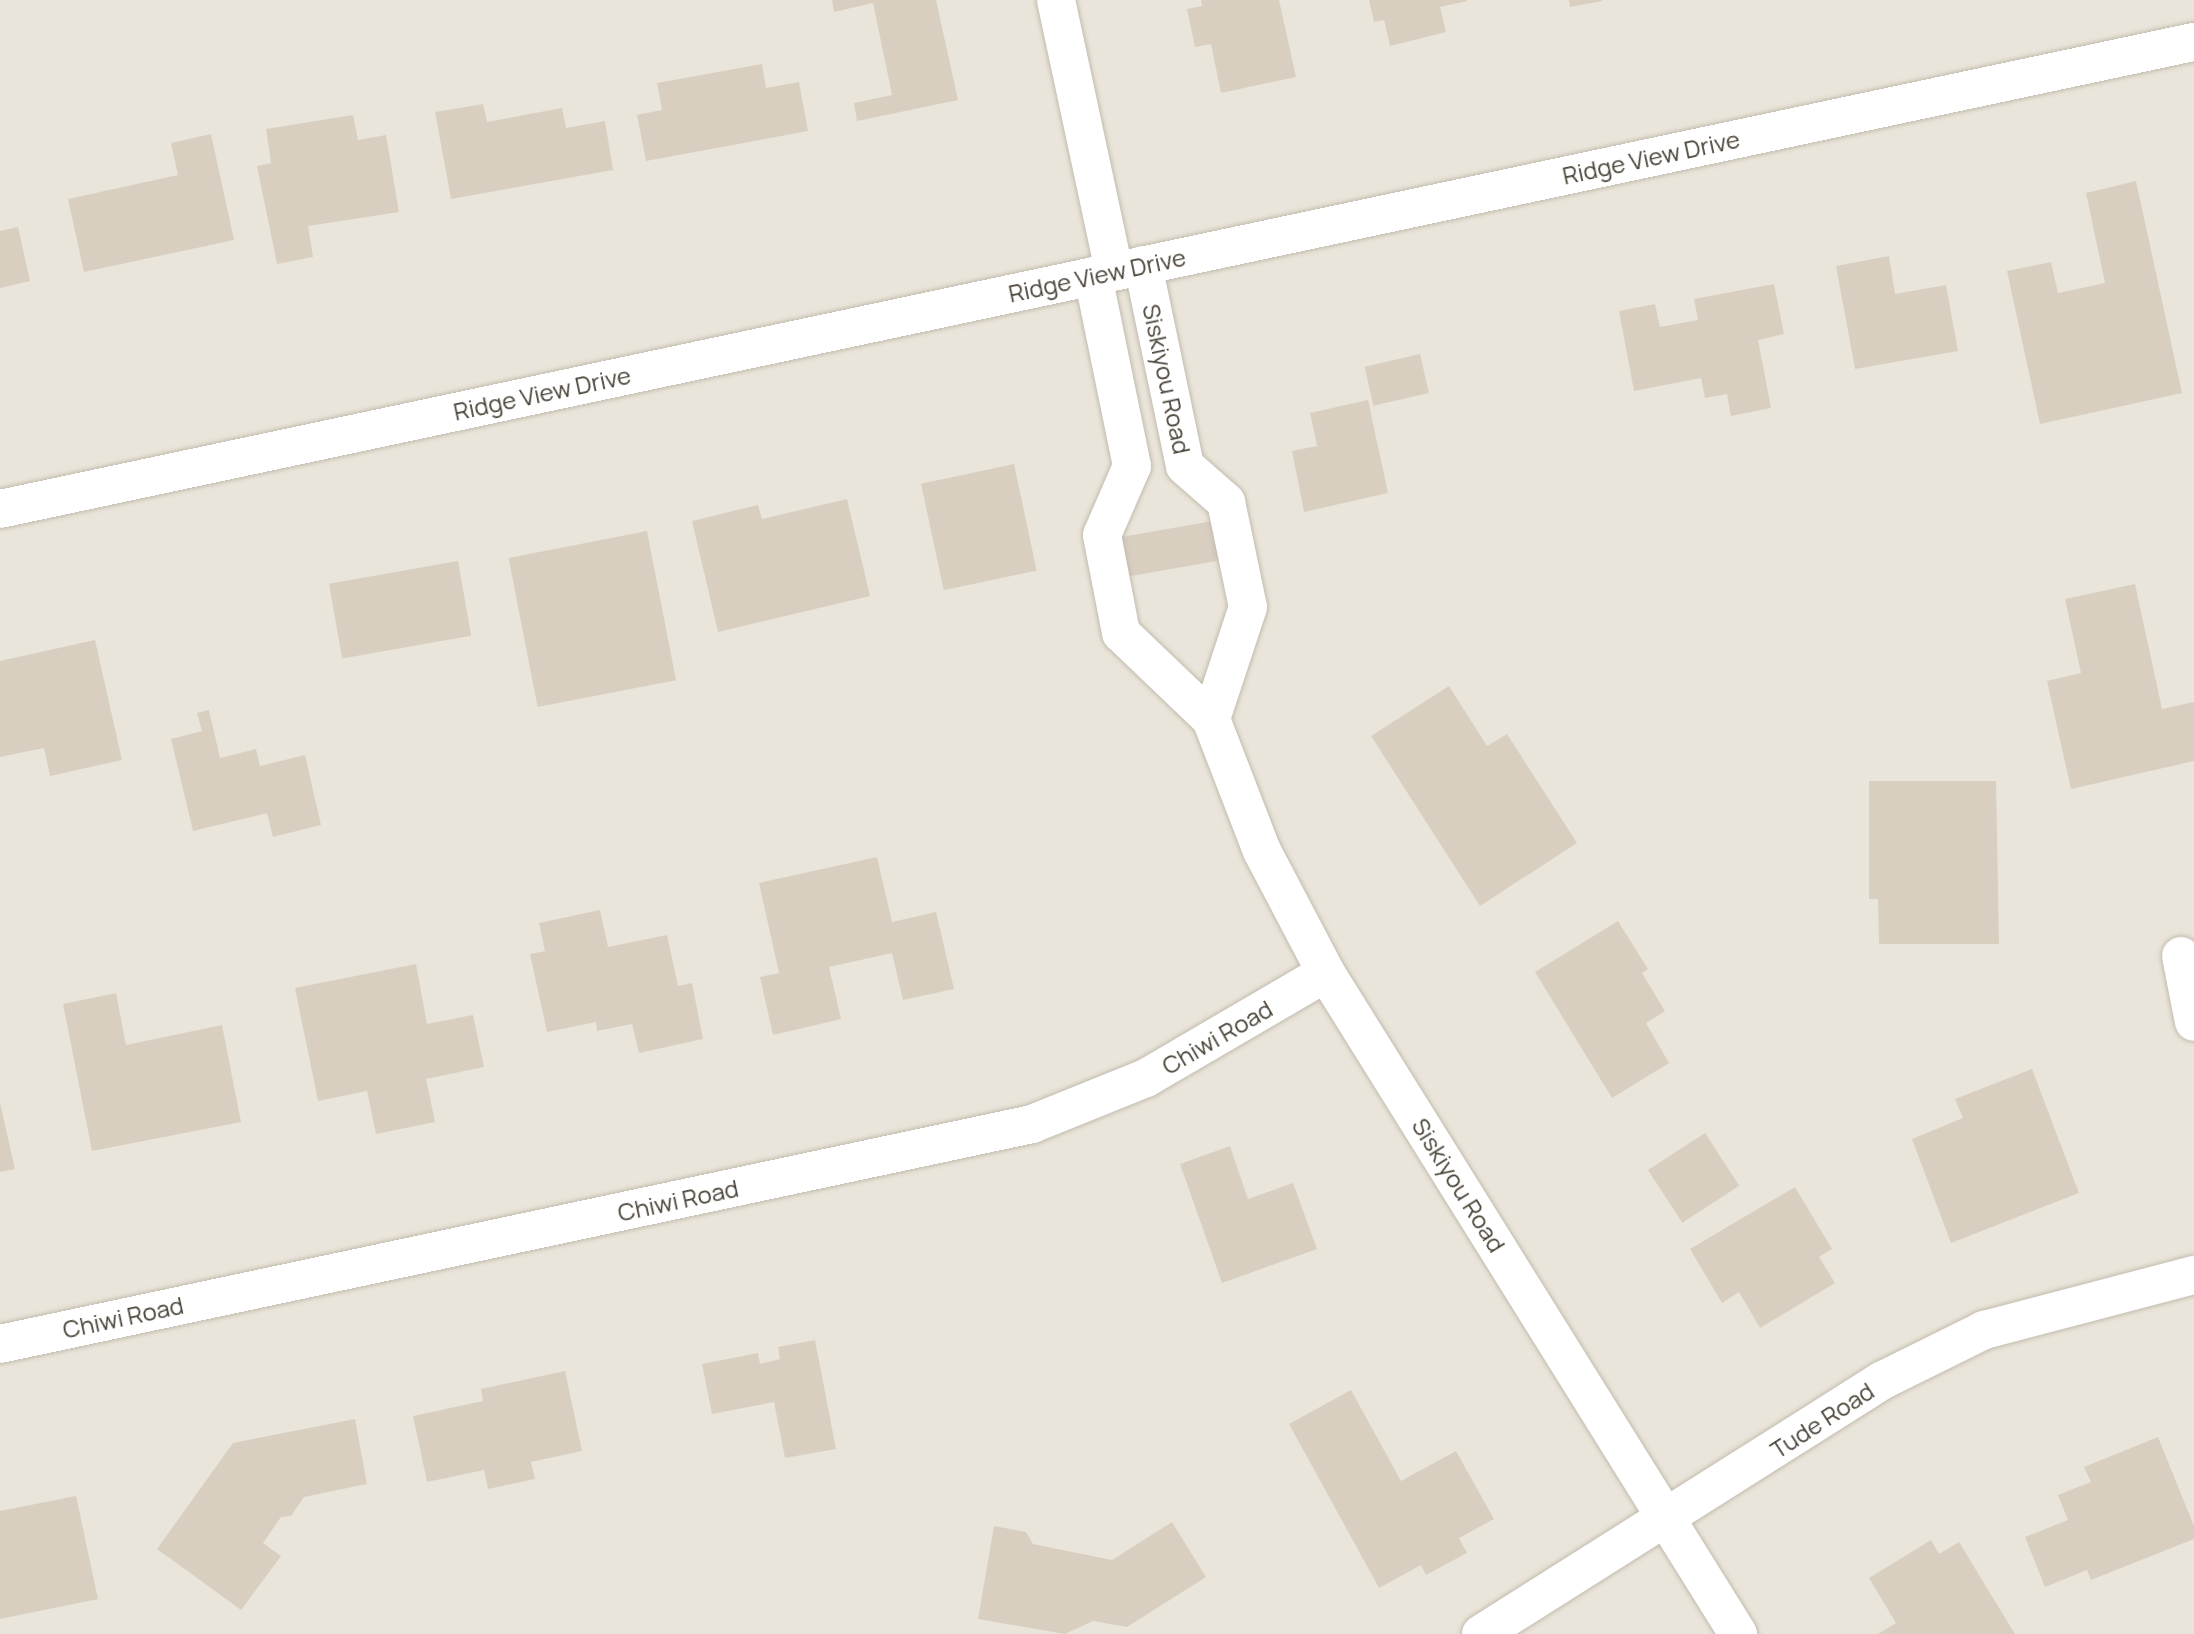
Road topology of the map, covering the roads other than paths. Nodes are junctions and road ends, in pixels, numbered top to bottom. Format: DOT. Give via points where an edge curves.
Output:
graph roads {
  1 [pos="1056,0"];
  2 [pos="2194,42"];
  3 [pos="1117,271"];
  4 [pos="0,509"];
  5 [pos="1211,719"];
  6 [pos="2181,956"];
  7 [pos="1326,973"];
  8 [pos="2194,1022"];
  9 [pos="2194,1275"];
  10 [pos="0,1344"];
  11 [pos="1669,1519"];
  12 [pos="1481,1634"];
  13 [pos="1738,1634"];
  1 -- 3 [label="street, Siskiyou Road"];
  2 -- 3 [label="street, Ridge View Drive"];
  3 -- 4 [label="street, Ridge View Drive"];
  3 -- 5 [label="street, Siskiyou Road" via="1185,466 1226,502 1248,607"];
  3 -- 5 [label="street, Siskiyou Road" via="1132,466 1102,536 1121,633"];
  5 -- 7 [label="street, Siskiyou Road" via="1262,851"];
  6 -- 8 [label="street"];
  7 -- 10 [label="street, Chiwi Road" via="1146,1078 1032,1125"];
  7 -- 11 [label="street, Siskiyou Road"];
  9 -- 11 [label="street, Tude Road" via="1984,1330 1883,1380"];
  11 -- 12 [label="street, Tude Road"];
  11 -- 13 [label="street, Siskiyou Road"];
}
